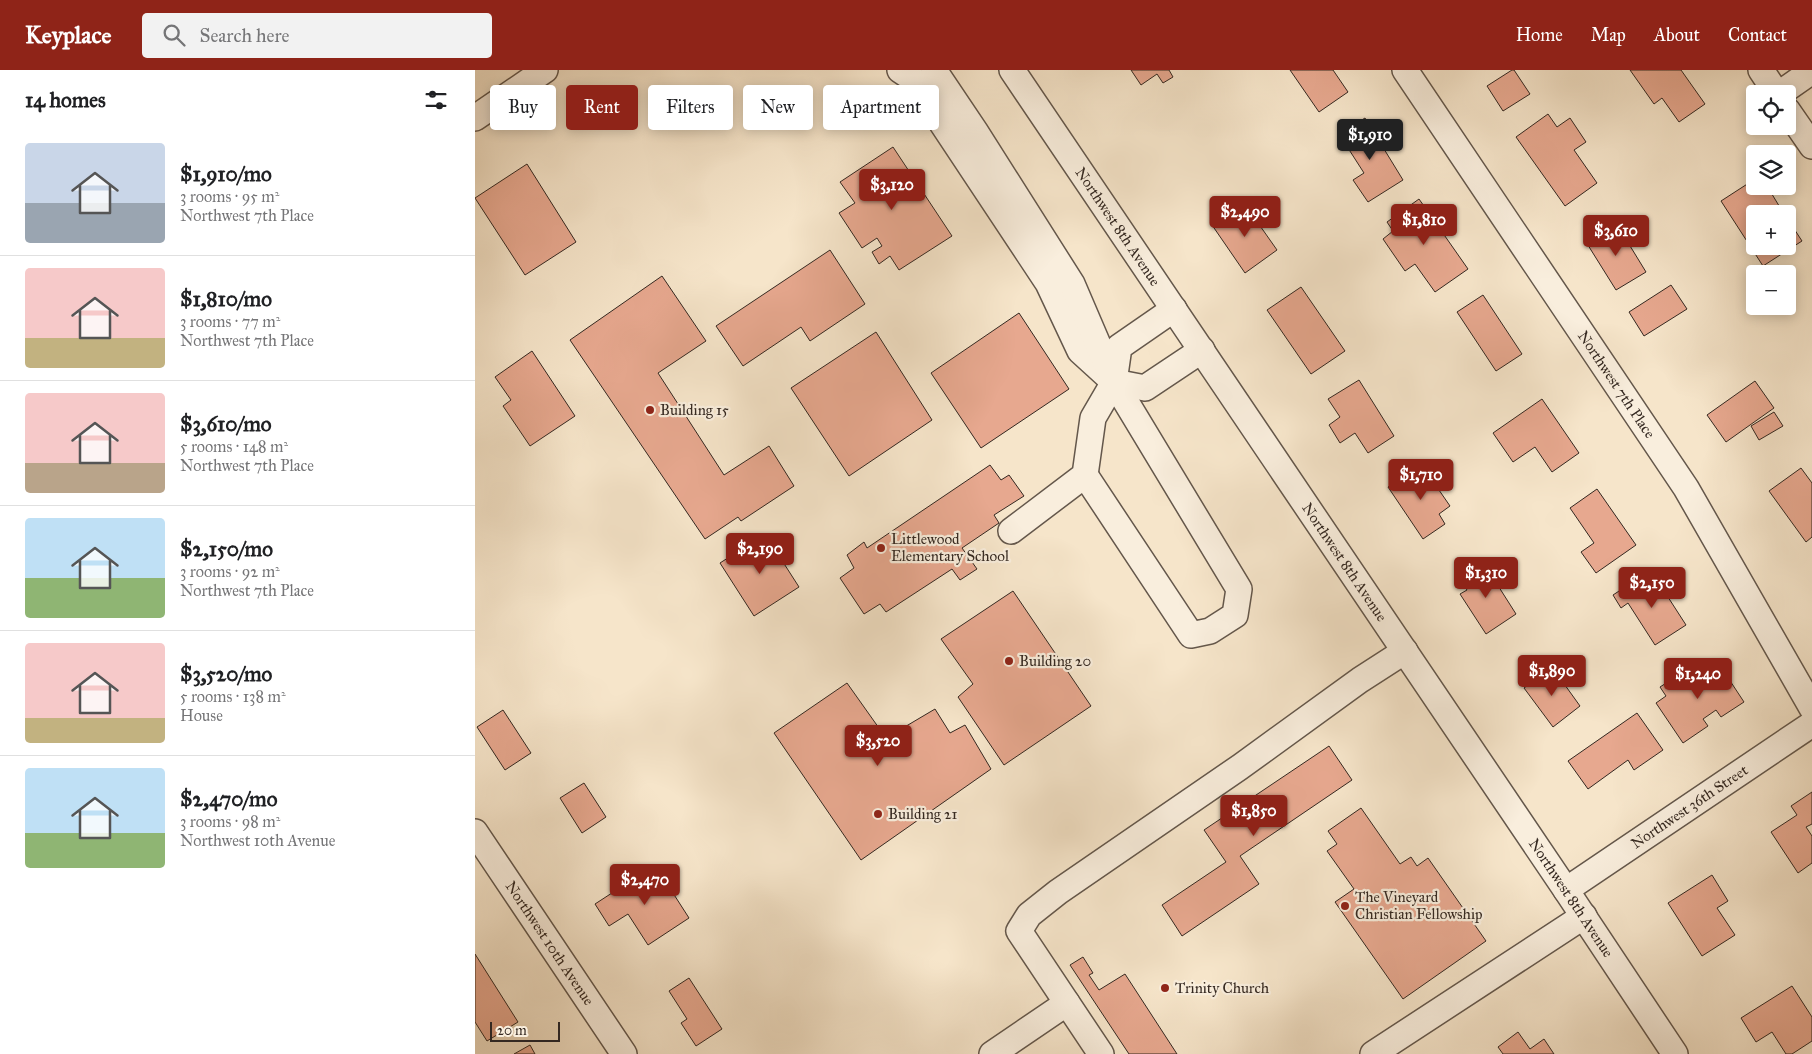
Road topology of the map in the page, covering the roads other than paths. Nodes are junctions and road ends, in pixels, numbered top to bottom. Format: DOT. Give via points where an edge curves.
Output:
graph roads {
  1 [pos="545,70"];
  2 [pos="900,70"];
  3 [pos="934,70"];
  4 [pos="1012,70"];
  5 [pos="1405,70"];
  6 [pos="1761,70"];
  7 [pos="1812,71"];
  8 [pos="1772,85"];
  9 [pos="1791,85"];
  10 [pos="475,118"];
  11 [pos="1796,123"];
  12 [pos="1812,146"];
  13 [pos="1174,309"];
  14 [pos="1202,350"];
  15 [pos="1114,382"];
  16 [pos="1085,476"];
  17 [pos="1011,531"];
  18 [pos="1405,651"];
  19 [pos="1812,708"];
  20 [pos="1812,724"];
  21 [pos="475,832"];
  22 [pos="1566,890"];
  23 [pos="1584,916"];
  24 [pos="1067,1003"];
  25 [pos="624,1054"];
  26 [pos="992,1054"];
  27 [pos="1101,1054"];
  28 [pos="1373,1054"];
  29 [pos="1675,1054"];
  1 -- 10 [label="street"];
  2 -- 15 [label="street" via="912,78 1048,283 1080,351"];
  3 -- 15 [label="street" via="1072,284"];
  4 -- 13 [label="street, Northwest 8th Avenue"];
  5 -- 19 [label="street, Northwest 7th Place" via="1686,488"];
  6 -- 8 [label="street"];
  7 -- 9 [label="street"];
  11 -- 12 [label="street"];
  13 -- 14 [label="street, Northwest 8th Avenue"];
  13 -- 15 [label="street" via="1119,347"];
  14 -- 15 [label="street" via="1145,388"];
  14 -- 18 [label="street, Northwest 8th Avenue"];
  15 -- 16 [label="street" via="1093,418"];
  15 -- 16 [label="street" via="1239,589 1235,615 1211,631 1191,635"];
  16 -- 17 [label="street"];
  18 -- 22 [label="street, Northwest 8th Avenue"];
  18 -- 24 [label="street" via="1057,892 1029,915 1019,931"];
  20 -- 22 [label="street, Northwest 36th Street"];
  21 -- 25 [label="street, Northwest 10th Avenue"];
  22 -- 23 [label="street, Northwest 8th Avenue"];
  23 -- 28 [label="street"];
  23 -- 29 [label="street, Northwest 8th Avenue"];
  24 -- 26 [label="street"];
  24 -- 27 [label="street"];
}
